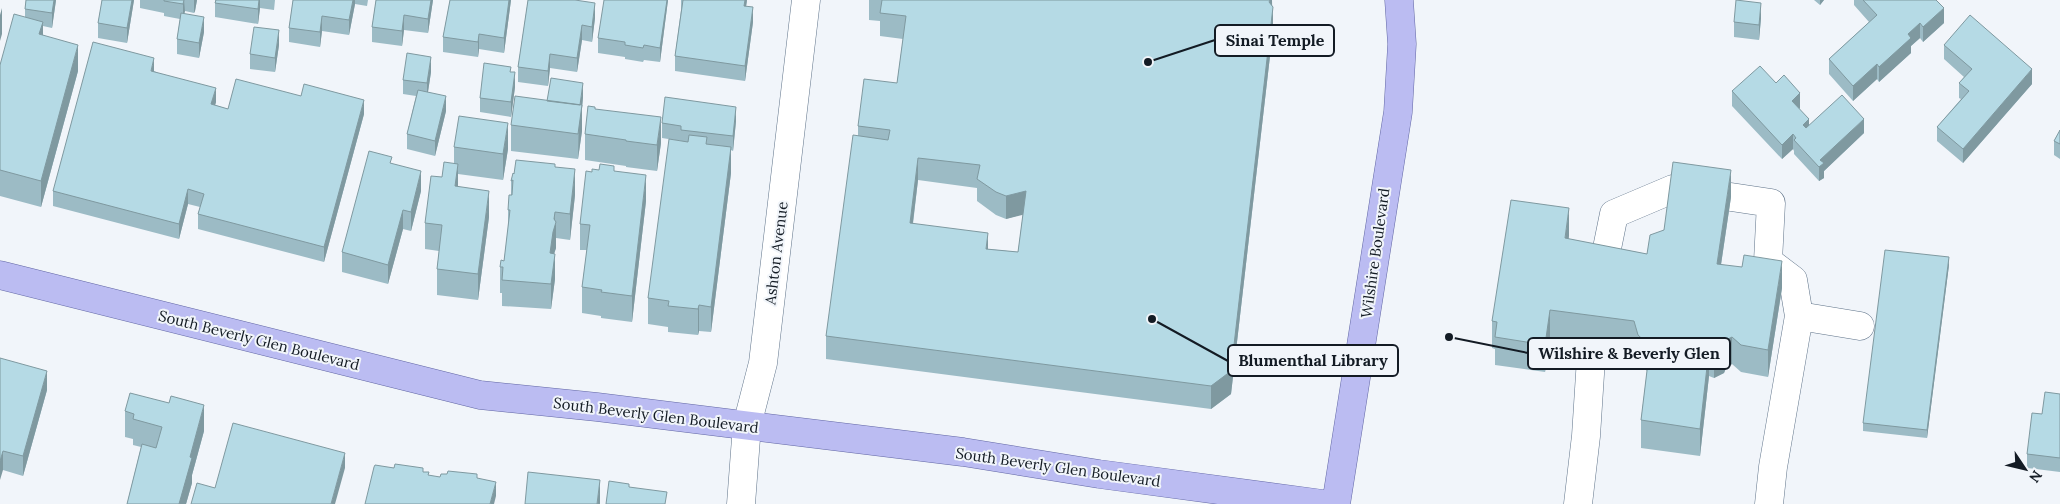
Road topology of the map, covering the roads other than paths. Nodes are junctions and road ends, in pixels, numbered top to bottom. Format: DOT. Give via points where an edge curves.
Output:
graph roads {
  1 [pos="806,0"];
  2 [pos="1399,0"];
  3 [pos="1673,189"];
  4 [pos="1732,197"];
  5 [pos="1602,273"];
  6 [pos="0,275"];
  7 [pos="1799,316"];
  8 [pos="1860,326"];
  9 [pos="1592,343"];
  10 [pos="747,425"];
  11 [pos="741,504"];
  12 [pos="1322,504"];
  13 [pos="1336,504"];
  14 [pos="1578,504"];
  15 [pos="1769,504"];
  1 -- 10 [label="street, Ashton Avenue" via="763,362"];
  2 -- 13 [label="main road, Wilshire Boulevard" via="1402,44 1398,112"];
  3 -- 5 [label="street" via="1614,214"];
  4 -- 7 [label="street" via="1770,203 1768,261 1793,280"];
  6 -- 10 [label="main road, South Beverly Glen Boulevard" via="480,395"];
  7 -- 8 [label="street"];
  7 -- 15 [label="street"];
  9 -- 14 [label="street"];
  10 -- 11 [label="street, Ashton Avenue"];
  10 -- 12 [label="main road, South Beverly Glen Boulevard" via="963,452"];
}
